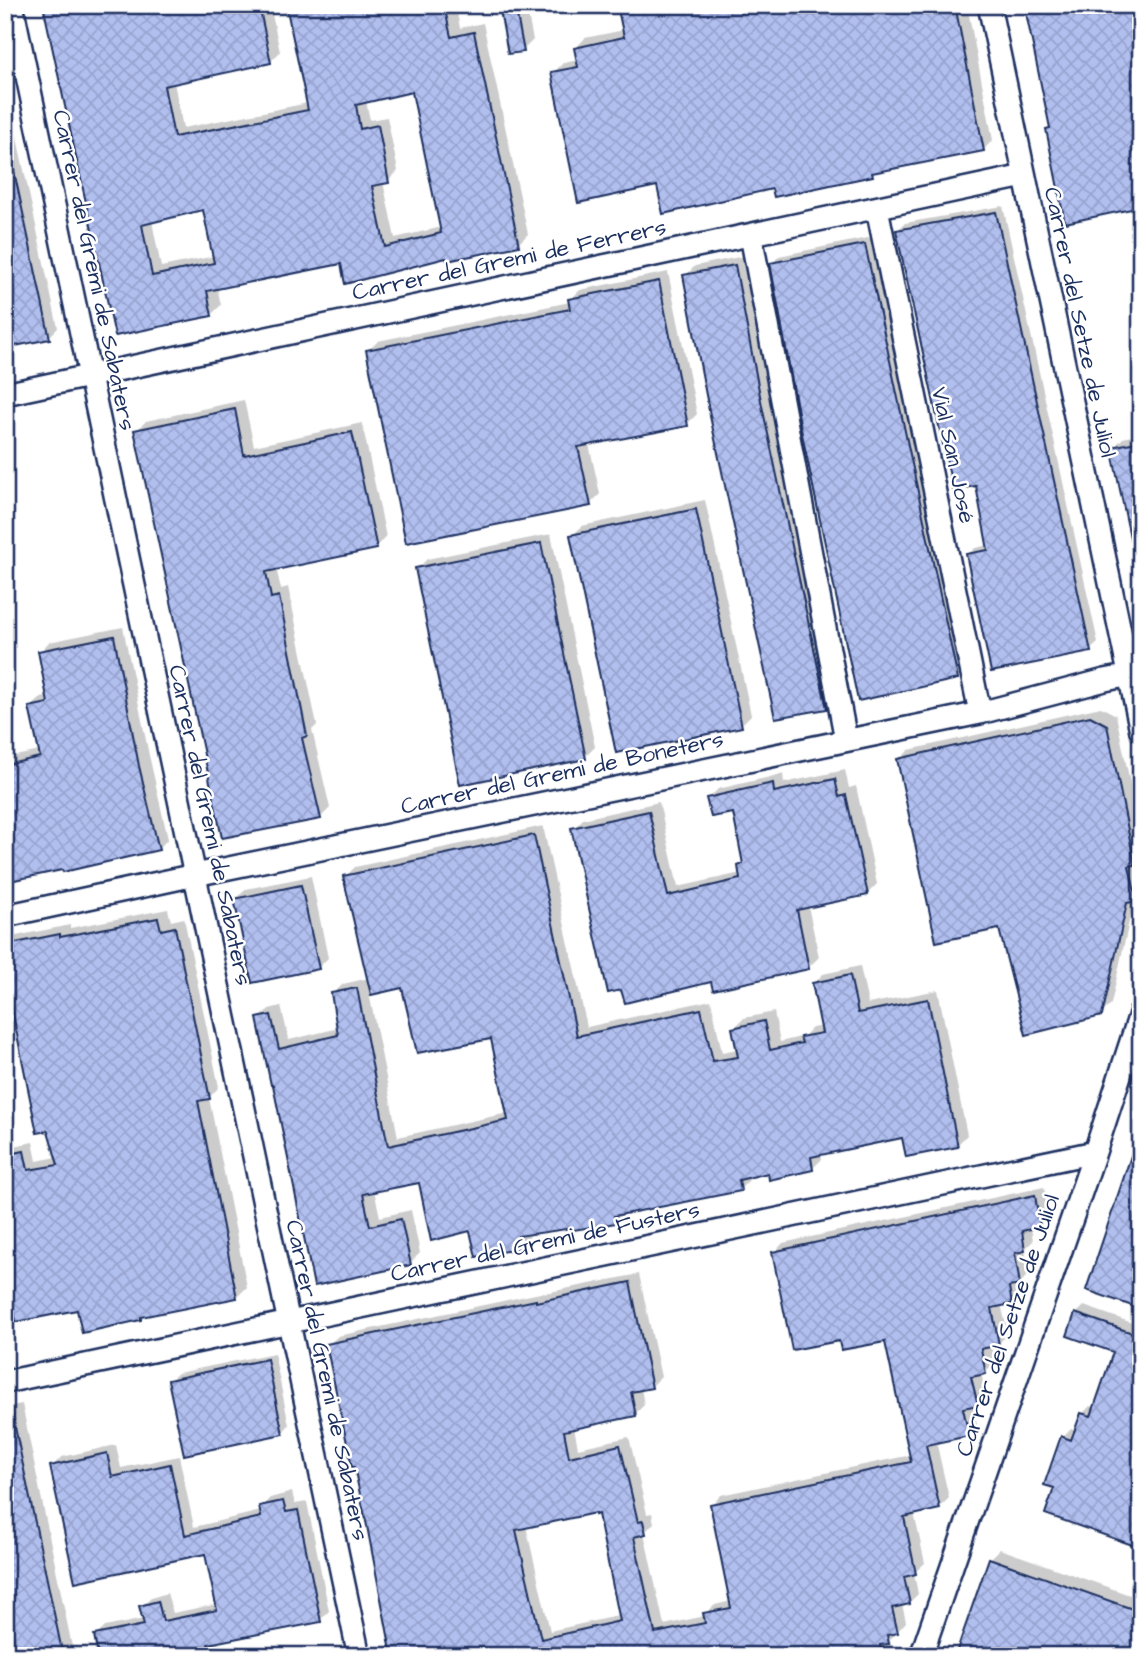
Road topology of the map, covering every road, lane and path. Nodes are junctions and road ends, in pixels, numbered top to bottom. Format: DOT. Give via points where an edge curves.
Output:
graph roads {
  1 [pos="12,5"];
  2 [pos="989,5"];
  3 [pos="1024,176"];
  4 [pos="877,208"];
  5 [pos="751,235"];
  6 [pos="90,375"];
  7 [pos="5,394"];
  8 [pos="1135,674"];
  9 [pos="980,713"];
  10 [pos="1141,731"];
  11 [pos="846,740"];
  12 [pos="195,875"];
  13 [pos="5,916"];
  14 [pos="1141,1011"];
  15 [pos="1095,1152"];
  16 [pos="289,1322"];
  17 [pos="5,1382"];
  18 [pos="359,1656"];
  19 [pos="921,1656"];
  1 -- 6 [label="street, Carrer del Gremi de Sabaters"];
  2 -- 3 [label="street, Carrer del Setze de Juliol"];
  3 -- 4 [label="street, Carrer del Gremi de Ferrers"];
  3 -- 8 [label="street, Carrer del Setze de Juliol"];
  4 -- 5 [label="street, Carrer del Gremi de Ferrers"];
  4 -- 9 [label="street, Vial San José"];
  5 -- 6 [label="street, Carrer del Gremi de Ferrers"];
  5 -- 11 [label="street"];
  6 -- 7 [label="street, Carrer del Gremi de Ferrers"];
  6 -- 12 [label="street, Carrer del Gremi de Sabaters"];
  8 -- 9 [label="street, Carrer del Gremi de Boneters"];
  8 -- 10 [label="street, Carrer del Setze de Juliol"];
  9 -- 11 [label="street, Carrer del Gremi de Boneters"];
  11 -- 12 [label="street, Carrer del Gremi de Boneters"];
  12 -- 13 [label="street, Carrer del Gremi de Boneters"];
  12 -- 16 [label="street, Carrer del Gremi de Sabaters"];
  14 -- 15 [label="street, Carrer del Setze de Juliol"];
  15 -- 16 [label="street, Carrer del Gremi de Fusters"];
  15 -- 19 [label="street, Carrer del Setze de Juliol"];
  16 -- 17 [label="street, Carrer del Gremi de Fusters"];
  16 -- 18 [label="street, Carrer del Gremi de Sabaters"];
}
